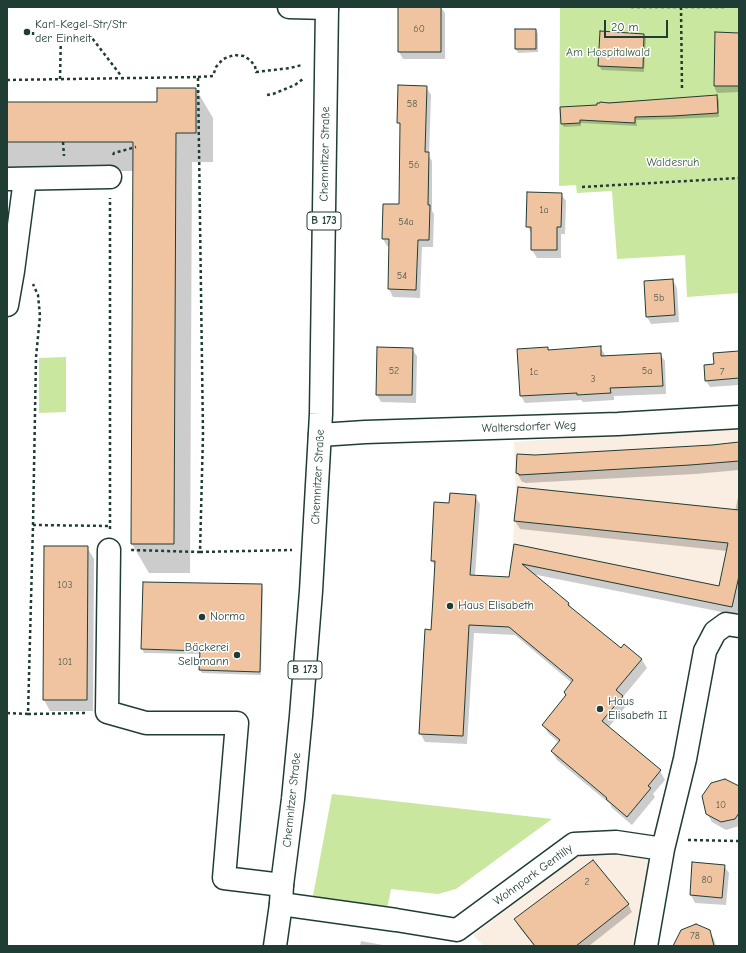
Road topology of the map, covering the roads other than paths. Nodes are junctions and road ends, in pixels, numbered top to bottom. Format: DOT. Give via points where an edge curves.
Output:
graph roads {
  1 [pos="289,7"];
  2 [pos="327,8"];
  3 [pos="111,168"];
  4 [pos="16,179"];
  5 [pos="7,305"];
  6 [pos="739,417"];
  7 [pos="320,435"];
  8 [pos="109,550"];
  9 [pos="739,626"];
  10 [pos="664,845"];
  11 [pos="282,894"];
  12 [pos="275,946"];
  13 [pos="646,946"];
  1 -- 2 [label="street"];
  2 -- 7 [label="street, Chemnitzer Straße / B 173"];
  3 -- 4 [label="street"];
  4 -- 5 [label="street" via="13,271"];
  6 -- 7 [label="street, Waltersdorfer Weg"];
  7 -- 11 [label="street, Chemnitzer Straße / B 173" via="301,716"];
  8 -- 11 [label="street, Wohnpark Gentilly" via="107,712 146,723 237,723 224,878"];
  9 -- 10 [label="street" via="726,624 715,632 705,651"];
  10 -- 11 [label="street, Wohnpark Gentilly" via="616,842 574,844 457,930 396,920"];
  10 -- 13 [label="street"];
  11 -- 12 [label="street, Chemnitzer Straße / B 173"];
}
